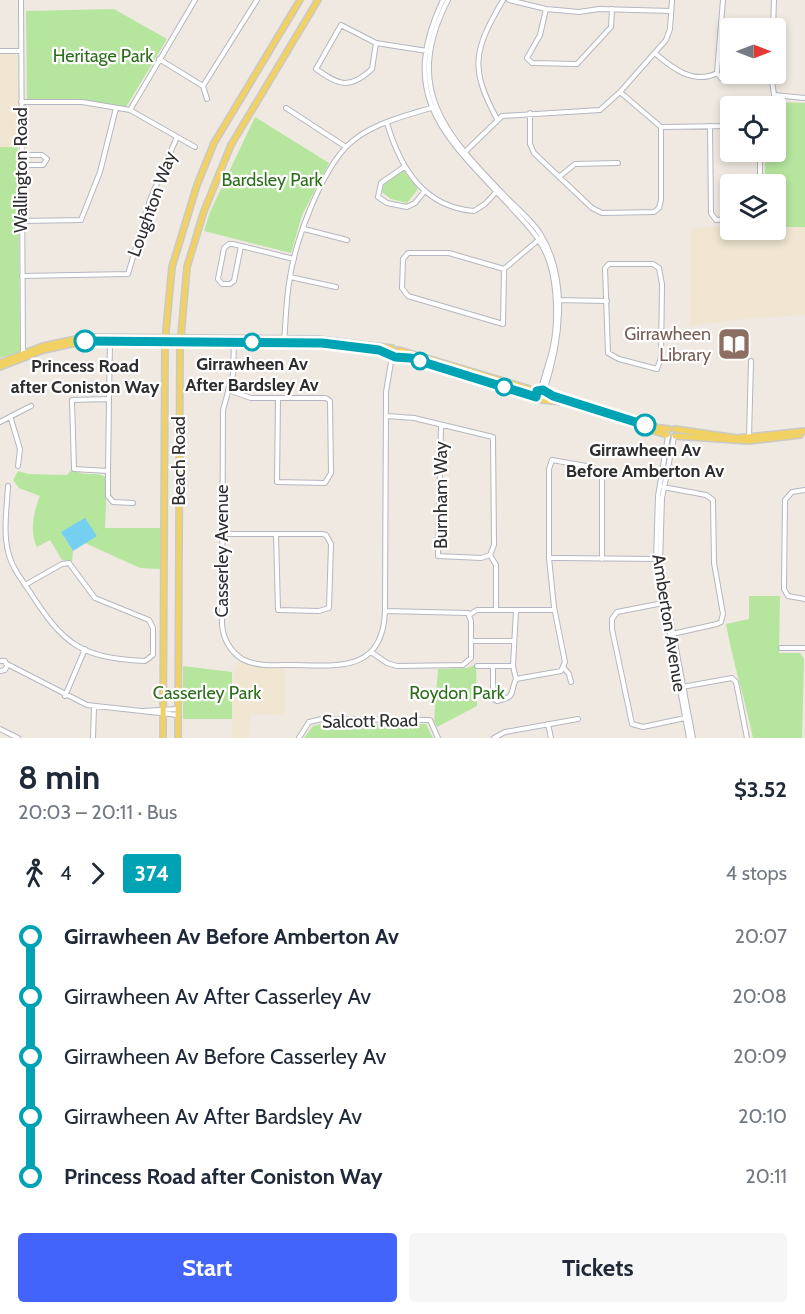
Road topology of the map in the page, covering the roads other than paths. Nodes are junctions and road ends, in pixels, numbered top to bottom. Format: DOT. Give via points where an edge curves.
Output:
graph roads {
  1 [pos="21,0"];
  2 [pos="195,0"];
  3 [pos="257,0"];
  4 [pos="300,0"];
  5 [pos="318,0"];
  6 [pos="503,0"];
  7 [pos="509,0"];
  8 [pos="672,0"];
  9 [pos="723,0"];
  10 [pos="774,0"];
  11 [pos="444,1"];
  12 [pos="546,9"];
  13 [pos="612,9"];
  14 [pos="671,11"];
  15 [pos="773,18"];
  16 [pos="376,43"];
  17 [pos="0,51"];
  18 [pos="21,51"];
  19 [pos="428,51"];
  20 [pos="656,54"];
  21 [pos="159,59"];
  22 [pos="717,73"];
  23 [pos="720,77"];
  24 [pos="772,84"];
  25 [pos="203,86"];
  26 [pos="620,92"];
  27 [pos="805,98"];
  28 [pos="207,99"];
  29 [pos="21,102"];
  30 [pos="434,107"];
  31 [pos="116,108"];
  32 [pos="286,108"];
  33 [pos="130,110"];
  34 [pos="530,113"];
  35 [pos="497,119"];
  36 [pos="387,123"];
  37 [pos="710,126"];
  38 [pos="720,126"];
  39 [pos="661,127"];
  40 [pos="177,137"];
  41 [pos="195,147"];
  42 [pos="346,147"];
  43 [pos="463,154"];
  44 [pos="21,155"];
  45 [pos="618,163"];
  46 [pos="21,165"];
  47 [pos="404,167"];
  48 [pos="559,177"];
  49 [pos="497,190"];
  50 [pos="424,192"];
  51 [pos="720,219"];
  52 [pos="22,221"];
  53 [pos="304,229"];
  54 [pos="541,238"];
  55 [pos="347,240"];
  56 [pos="241,246"];
  57 [pos="294,259"];
  58 [pos="504,269"];
  59 [pos="22,276"];
  60 [pos="290,277"];
  61 [pos="336,287"];
  62 [pos="556,300"];
  63 [pos="608,301"];
  64 [pos="110,338"];
  65 [pos="165,339"];
  66 [pos="180,339"];
  67 [pos="234,340"];
  68 [pos="284,340"];
  69 [pos="25,355"];
  70 [pos="395,355"];
  71 [pos="751,361"];
  72 [pos="0,365"];
  73 [pos="228,390"];
  74 [pos="541,393"];
  75 [pos="278,398"];
  76 [pos="109,399"];
  77 [pos="31,406"];
  78 [pos="386,416"];
  79 [pos="11,418"];
  80 [pos="0,422"];
  81 [pos="441,426"];
  82 [pos="805,433"];
  83 [pos="671,434"];
  84 [pos="751,439"];
  85 [pos="18,466"];
  86 [pos="108,471"];
  87 [pos="8,486"];
  88 [pos="662,487"];
  89 [pos="805,490"];
  90 [pos="133,503"];
  91 [pos="0,526"];
  92 [pos="7,526"];
  93 [pos="222,534"];
  94 [pos="276,534"];
  95 [pos="490,555"];
  96 [pos="549,558"];
  97 [pos="602,559"];
  98 [pos="658,559"];
  99 [pos="25,585"];
  100 [pos="805,598"];
  101 [pos="664,602"];
  102 [pos="496,610"];
  103 [pos="516,610"];
  104 [pos="554,610"];
  105 [pos="385,611"];
  106 [pos="469,615"];
  107 [pos="670,634"];
  108 [pos="471,641"];
  109 [pos="514,641"];
  110 [pos="781,648"];
  111 [pos="805,648"];
  112 [pos="85,649"];
  113 [pos="371,652"];
  114 [pos="0,661"];
  115 [pos="7,664"];
  116 [pos="477,666"];
  117 [pos="493,666"];
  118 [pos="513,666"];
  119 [pos="564,668"];
  120 [pos="16,670"];
  121 [pos="2,672"];
  122 [pos="516,679"];
  123 [pos="571,682"];
  124 [pos="681,687"];
  125 [pos="65,696"];
  126 [pos="94,707"];
  127 [pos="163,712"];
  128 [pos="178,712"];
  129 [pos="686,718"];
  130 [pos="578,719"];
  131 [pos="548,724"];
  132 [pos="0,729"];
  133 [pos="18,738"];
  134 [pos="93,738"];
  135 [pos="163,738"];
  136 [pos="178,738"];
  137 [pos="299,738"];
  138 [pos="438,738"];
  139 [pos="494,738"];
  140 [pos="551,738"];
  141 [pos="691,738"];
  142 [pos="747,738"];
  1 -- 18 [label="street, Wallington Road"];
  2 -- 21 [label="street"];
  3 -- 25 [label="street"];
  4 -- 65 [label="main road, Beach Road" via="231,112 204,165 172,267"];
  5 -- 66 [label="main road, Beach Road" via="242,124 220,168 187,267"];
  6 -- 35 [label="street" via="483,39 477,67 483,93"];
  7 -- 12 [label="street"];
  8 -- 14 [label="street"];
  9 -- 22 [label="street"];
  10 -- 15 [label="street"];
  11 -- 19 [label="street"];
  12 -- 13 [label="street"];
  12 -- 13 [label="street" via="540,34 527,58 532,63 577,64 611,27"];
  13 -- 14 [label="street"];
  14 -- 20 [label="street" via="668,36"];
  16 -- 16 [label="street" via="372,69 362,78 337,83 315,69 341,25"];
  16 -- 19 [label="street"];
  17 -- 18 [label="street"];
  18 -- 29 [label="street, Wallington Road"];
  19 -- 30 [label="street" via="425,73"];
  20 -- 22 [label="street" via="682,74"];
  20 -- 26 [label="street"];
  21 -- 25 [label="street"];
  21 -- 33 [label="street"];
  22 -- 23 [label="street"];
  24 -- 27 [label="street" via="774,95"];
  25 -- 28 [label="street"];
  26 -- 34 [label="street" via="591,113"];
  26 -- 39 [label="street"];
  29 -- 31 [label="street" via="82,102"];
  29 -- 44 [label="street, Wallington Road"];
  30 -- 36 [label="street"];
  30 -- 43 [label="street" via="443,131"];
  31 -- 33 [label="street"];
  31 -- 52 [label="street" via="100,172 81,220"];
  32 -- 42 [label="street"];
  33 -- 40 [label="street"];
  34 -- 35 [label="street"];
  34 -- 48 [label="street" via="530,144 534,153"];
  35 -- 43 [label="street"];
  36 -- 42 [label="street"];
  36 -- 47 [label="street"];
  37 -- 38 [label="street"];
  37 -- 39 [label="street"];
  37 -- 51 [label="street" via="711,213"];
  39 -- 48 [label="street" via="661,200 654,212 602,213"];
  40 -- 41 [label="street"];
  40 -- 59 [label="street, Loughton Way" via="150,200 128,274"];
  42 -- 53 [label="street" via="322,186"];
  43 -- 49 [label="street"];
  44 -- 46 [label="street, Wallington Road"];
  44 -- 46 [label="street" via="42,155 47,159 43,165"];
  45 -- 48 [label="street" via="575,164"];
  46 -- 52 [label="street, Wallington Road"];
  47 -- 50 [label="street"];
  47 -- 50 [label="street" via="381,183 378,197 407,207"];
  49 -- 50 [label="street" via="474,211 440,202"];
  49 -- 54 [label="street"];
  52 -- 59 [label="street, Wallington Road"];
  53 -- 55 [label="street"];
  53 -- 57 [label="street"];
  54 -- 58 [label="street"];
  54 -- 62 [label="street"];
  56 -- 56 [label="street" via="234,281 222,284 218,279 224,248 229,244"];
  56 -- 57 [label="street"];
  57 -- 60 [label="street"];
  58 -- 58 [label="street" via="449,253 408,253 403,259 402,288 408,296 503,324"];
  59 -- 69 [label="street, Wallington Road" via="21,341"];
  60 -- 61 [label="street"];
  60 -- 68 [label="street"];
  62 -- 63 [label="street"];
  62 -- 74 [label="street" via="554,343"];
  63 -- 63 [label="street" via="608,353 660,367 659,268 653,264 606,266"];
  64 -- 65 [label="main road"];
  64 -- 69 [label="main road" via="58,342"];
  64 -- 76 [label="street"];
  65 -- 66 [label="main road"];
  65 -- 127 [label="main road, Beach Road"];
  66 -- 67 [label="main road"];
  66 -- 128 [label="main road, Beach Road"];
  67 -- 68 [label="main road"];
  67 -- 73 [label="street, Casserley Avenue" via="233,374"];
  68 -- 70 [label="main road" via="332,343"];
  68 -- 70 [label="main road" via="329,339 392,348"];
  69 -- 72 [label="main road"];
  70 -- 74 [label="main road"];
  70 -- 78 [label="street" via="387,385"];
  71 -- 84 [label="street"];
  73 -- 75 [label="street" via="244,397"];
  73 -- 93 [label="street, Casserley Avenue" via="223,410"];
  74 -- 83 [label="main road"];
  75 -- 75 [label="street" via="277,482 325,483 331,472 330,400"];
  76 -- 86 [label="street"];
  76 -- 86 [label="street" via="72,400 74,469"];
  77 -- 79 [label="street"];
  78 -- 81 [label="street, Burnham Way" via="414,418"];
  78 -- 105 [label="street"];
  79 -- 80 [label="street"];
  79 -- 85 [label="street" via="21,449"];
  81 -- 95 [label="street, Burnham Way" via="495,440 494,544"];
  81 -- 95 [label="street, Burnham Way" via="438,556"];
  82 -- 84 [label="main road"];
  83 -- 84 [label="main road"];
  83 -- 88 [label="street, Amberton Avenue"];
  86 -- 90 [label="street" via="108,496 113,502"];
  87 -- 92 [label="street"];
  88 -- 98 [label="street, Amberton Avenue"];
  88 -- 107 [label="street" via="706,495 713,500 714,563 723,614 717,624"];
  89 -- 100 [label="street" via="792,492 785,500 784,589 788,596"];
  91 -- 92 [label="street"];
  92 -- 99 [label="street" via="8,554"];
  93 -- 94 [label="street"];
  93 -- 113 [label="street, Casserley Avenue" via="222,624 225,640 244,660 262,665 323,666 350,664"];
  94 -- 94 [label="street" via="278,610 329,608 329,537"];
  95 -- 102 [label="street" via="496,565"];
  96 -- 97 [label="street"];
  96 -- 97 [label="street" via="550,462 554,459 602,473"];
  96 -- 104 [label="street"];
  97 -- 98 [label="street"];
  98 -- 101 [label="street, Amberton Avenue"];
  99 -- 112 [label="street" via="63,639"];
  99 -- 112 [label="street" via="69,563 95,598 149,620 153,628 150,659 113,659"];
  101 -- 107 [label="street, Amberton Avenue"];
  101 -- 129 [label="street" via="617,612 612,629 632,724 643,727"];
  102 -- 103 [label="street"];
  102 -- 106 [label="street" via="477,610"];
  103 -- 104 [label="street"];
  103 -- 109 [label="street"];
  104 -- 119 [label="street"];
  105 -- 106 [label="street" via="460,611"];
  105 -- 113 [label="street" via="382,636"];
  106 -- 108 [label="street"];
  107 -- 124 [label="street, Amberton Avenue"];
  108 -- 109 [label="street"];
  108 -- 113 [label="street" via="471,658 464,665 392,665"];
  109 -- 118 [label="street"];
  110 -- 111 [label="street"];
  112 -- 125 [label="street"];
  114 -- 115 [label="street"];
  115 -- 120 [label="street"];
  115 -- 121 [label="street"];
  116 -- 117 [label="street"];
  117 -- 118 [label="street"];
  117 -- 122 [label="street" via="493,698 497,701 514,693"];
  118 -- 122 [label="street"];
  119 -- 122 [label="street"];
  119 -- 123 [label="street"];
  120 -- 121 [label="street"];
  120 -- 125 [label="street"];
  124 -- 129 [label="street, Amberton Avenue"];
  124 -- 142 [label="street" via="732,678"];
  125 -- 126 [label="street"];
  126 -- 127 [label="street"];
  126 -- 134 [label="street"];
  127 -- 128 [label="street"];
  127 -- 135 [label="main road, Beach Road"];
  128 -- 136 [label="main road, Beach Road"];
  129 -- 141 [label="street, Amberton Avenue"];
  130 -- 131 [label="street"];
  131 -- 139 [label="street" via="505,732"];
  131 -- 140 [label="street"];
  132 -- 133 [label="street"];
  137 -- 138 [label="street, Salcott Road" via="309,722 322,719 430,720"];
}
